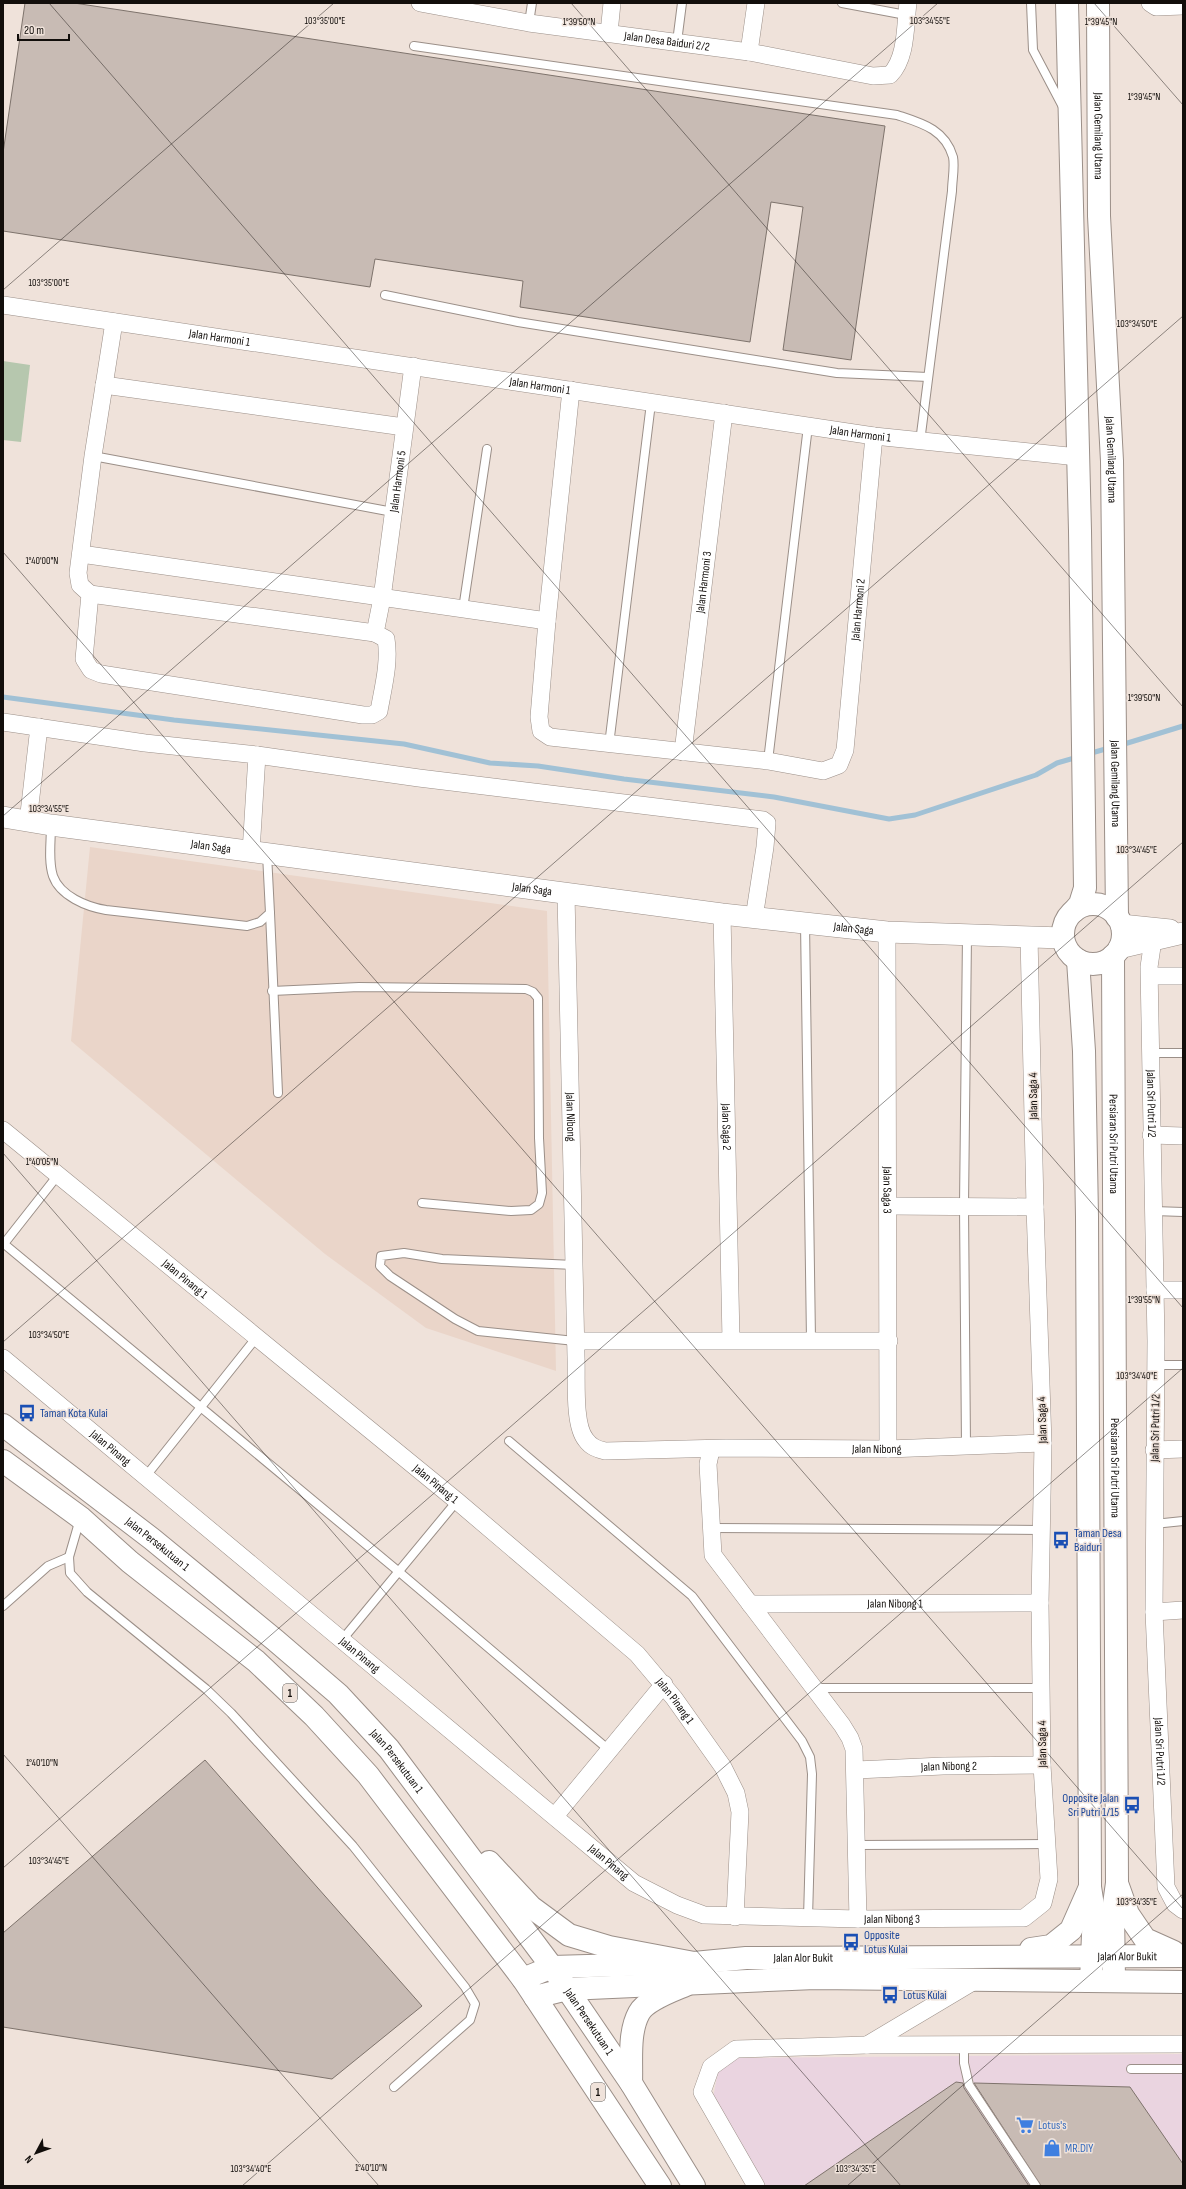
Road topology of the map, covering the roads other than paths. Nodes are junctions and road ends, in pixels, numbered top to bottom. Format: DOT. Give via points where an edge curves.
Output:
graph roads {
  1 [pos="420,3"];
  2 [pos="532,3"];
  3 [pos="612,3"];
  4 [pos="682,3"];
  5 [pos="756,3"];
  6 [pos="842,3"];
  7 [pos="1031,3"];
  8 [pos="1067,3"];
  9 [pos="1098,3"];
  10 [pos="1150,3"];
  11 [pos="454,6"];
  12 [pos="1183,6"];
  13 [pos="907,9"];
  14 [pos="529,23"];
  15 [pos="609,33"];
  16 [pos="677,42"];
  17 [pos="414,46"];
  18 [pos="749,52"];
  19 [pos="1070,122"];
  20 [pos="385,296"];
  21 [pos="3,305"];
  22 [pos="114,322"];
  23 [pos="413,366"];
  24 [pos="928,377"];
  25 [pos="104,385"];
  26 [pos="571,390"];
  27 [pos="651,403"];
  28 [pos="724,412"];
  29 [pos="808,426"];
  30 [pos="404,427"];
  31 [pos="874,436"];
  32 [pos="920,443"];
  33 [pos="487,449"];
  34 [pos="93,456"];
  35 [pos="1078,457"];
  36 [pos="393,512"];
  37 [pos="81,554"];
  38 [pos="90,594"];
  39 [pos="382,598"];
  40 [pos="463,609"];
  41 [pos="547,621"];
  42 [pos="375,633"];
  43 [pos="3,722"];
  44 [pos="39,727"];
  45 [pos="609,745"];
  46 [pos="684,752"];
  47 [pos="257,755"];
  48 [pos="768,761"];
  49 [pos="3,817"];
  50 [pos="28,822"];
  51 [pos="51,826"];
  52 [pos="259,853"];
  53 [pos="566,894"];
  54 [pos="1074,911"];
  55 [pos="270,912"];
  56 [pos="722,914"];
  57 [pos="754,918"];
  58 [pos="1119,921"];
  59 [pos="805,923"];
  60 [pos="887,932"];
  61 [pos="1183,932"];
  62 [pos="968,934"];
  63 [pos="1029,936"];
  64 [pos="1063,938"];
  65 [pos="1153,940"];
  66 [pos="1116,952"];
  67 [pos="1078,960"];
  68 [pos="1150,976"];
  69 [pos="1183,976"];
  70 [pos="272,991"];
  71 [pos="1151,1053"];
  72 [pos="1183,1053"];
  73 [pos="278,1093"];
  74 [pos="3,1130"];
  75 [pos="1151,1136"];
  76 [pos="1183,1136"];
  77 [pos="58,1175"];
  78 [pos="422,1203"];
  79 [pos="888,1206"];
  80 [pos="964,1206"];
  81 [pos="1035,1207"];
  82 [pos="1154,1211"];
  83 [pos="1183,1212"];
  84 [pos="3,1244"];
  85 [pos="574,1265"];
  86 [pos="1155,1290"];
  87 [pos="1183,1290"];
  88 [pos="256,1338"];
  89 [pos="731,1340"];
  90 [pos="810,1340"];
  91 [pos="575,1341"];
  92 [pos="890,1341"];
  93 [pos="3,1358"];
  94 [pos="1156,1365"];
  95 [pos="1183,1365"];
  96 [pos="200,1408"];
  97 [pos="3,1425"];
  98 [pos="509,1441"];
  99 [pos="1043,1443"];
  100 [pos="966,1446"];
  101 [pos="888,1448"];
  102 [pos="1183,1449"];
  103 [pos="711,1450"];
  104 [pos="1154,1450"];
  105 [pos="3,1461"];
  106 [pos="146,1476"];
  107 [pos="457,1501"];
  108 [pos="81,1518"];
  109 [pos="1183,1522"];
  110 [pos="1154,1524"];
  111 [pos="712,1528"];
  112 [pos="1041,1530"];
  113 [pos="69,1557"];
  114 [pos="398,1571"];
  115 [pos="1040,1603"];
  116 [pos="750,1604"];
  117 [pos="3,1606"];
  118 [pos="1183,1610"];
  119 [pos="1154,1612"];
  120 [pos="342,1640"];
  121 [pos="664,1684"];
  122 [pos="814,1688"];
  123 [pos="1041,1688"];
  124 [pos="389,1749"];
  125 [pos="609,1750"];
  126 [pos="1042,1765"];
  127 [pos="856,1770"];
  128 [pos="555,1816"];
  129 [pos="1047,1844"];
  130 [pos="857,1845"];
  131 [pos="1117,1883"];
  132 [pos="1090,1887"];
  133 [pos="1044,1903"];
  134 [pos="1183,1910"];
  135 [pos="735,1917"];
  136 [pos="808,1918"];
  137 [pos="858,1919"];
  138 [pos="986,1956"];
  139 [pos="1102,1956"];
  140 [pos="1183,1956"];
  141 [pos="694,1963"];
  142 [pos="552,1967"];
  143 [pos="523,1979"];
  144 [pos="976,1980"];
  145 [pos="1114,1980"];
  146 [pos="1091,1981"];
  147 [pos="1183,1982"];
  148 [pos="686,1985"];
  149 [pos="567,1989"];
  150 [pos="535,1997"];
  151 [pos="1183,2044"];
  152 [pos="867,2045"];
  153 [pos="964,2045"];
  154 [pos="1131,2069"];
  155 [pos="1183,2069"];
  156 [pos="631,2084"];
  157 [pos="394,2087"];
  158 [pos="660,2186"];
  159 [pos="694,2186"];
  160 [pos="756,2186"];
  161 [pos="1036,2186"];
  1 -- 11 [label="street, Jalan Desa Baiduri 2/2"];
  2 -- 14 [label="lane"];
  3 -- 15 [label="street"];
  4 -- 16 [label="lane"];
  5 -- 18 [label="street"];
  6 -- 13 [label="lane"];
  7 -- 19 [label="lane" via="1033,50"];
  8 -- 19 [label="main road"];
  9 -- 58 [label="main road, Jalan Gemilang Utama" via="1099,216 1112,461"];
  10 -- 12 [label="street" via="1156,7"];
  11 -- 14 [label="street, Jalan Desa Baiduri 2/2"];
  13 -- 18 [label="street, Jalan Desa Baiduri 2/2" via="902,54 896,69 890,75 873,76"];
  14 -- 15 [label="street, Jalan Desa Baiduri 2/2"];
  15 -- 16 [label="street, Jalan Desa Baiduri 2/2"];
  16 -- 18 [label="street, Jalan Desa Baiduri 2/2"];
  17 -- 24 [label="lane" via="897,115 929,125 942,138 953,158 952,192"];
  19 -- 35 [label="main road"];
  20 -- 24 [label="lane" via="518,322 837,373"];
  21 -- 22 [label="street, Jalan Harmoni 1"];
  22 -- 23 [label="street, Jalan Harmoni 1"];
  22 -- 25 [label="street"];
  23 -- 26 [label="street, Jalan Harmoni 1"];
  23 -- 30 [label="street, Jalan Harmoni 5"];
  24 -- 32 [label="lane"];
  25 -- 30 [label="street"];
  25 -- 34 [label="street"];
  26 -- 27 [label="street, Jalan Harmoni 1"];
  26 -- 41 [label="street"];
  27 -- 28 [label="street, Jalan Harmoni 1"];
  27 -- 45 [label="lane"];
  28 -- 29 [label="street, Jalan Harmoni 1"];
  28 -- 46 [label="street, Jalan Harmoni 3"];
  29 -- 31 [label="street, Jalan Harmoni 1"];
  29 -- 48 [label="lane"];
  30 -- 36 [label="street, Jalan Harmoni 5"];
  31 -- 32 [label="street, Jalan Harmoni 1"];
  31 -- 48 [label="street, Jalan Harmoni 2" via="845,750 839,765 823,771"];
  32 -- 35 [label="street, Jalan Harmoni 1"];
  33 -- 40 [label="lane"];
  34 -- 36 [label="lane"];
  34 -- 37 [label="street"];
  35 -- 54 [label="main road" via="1085,888 1080,904"];
  36 -- 39 [label="street, Jalan Harmoni 5"];
  37 -- 38 [label="street" via="78,573 80,585"];
  37 -- 39 [label="street"];
  38 -- 42 [label="street"];
  38 -- 42 [label="street" via="84,659 91,670 126,678 362,715 372,715 379,711 384,682 388,650 386,639"];
  39 -- 40 [label="street"];
  39 -- 42 [label="street, Jalan Harmoni 5"];
  40 -- 41 [label="street"];
  41 -- 45 [label="street" via="539,717 541,731 550,737"];
  43 -- 44 [label="street"];
  44 -- 47 [label="street" via="145,743"];
  44 -- 50 [label="street"];
  45 -- 46 [label="street"];
  46 -- 48 [label="street"];
  47 -- 52 [label="street"];
  47 -- 57 [label="street" via="419,778 763,820 767,823 765,847"];
  49 -- 50 [label="street, Jalan Saga"];
  50 -- 51 [label="street, Jalan Saga"];
  51 -- 52 [label="street, Jalan Saga"];
  51 -- 55 [label="lane" via="51,864 54,877 63,890 92,908 247,926 260,922"];
  52 -- 53 [label="street, Jalan Saga"];
  52 -- 55 [label="lane"];
  53 -- 56 [label="street, Jalan Saga"];
  53 -- 85 [label="street, Jalan Nibong"];
  54 -- 58 [label="main road" via="1083,906 1097,905 1110,910"];
  54 -- 64 [label="main road" via="1065,923"];
  55 -- 70 [label="lane"];
  56 -- 57 [label="street, Jalan Saga"];
  56 -- 89 [label="street, Jalan Saga 2"];
  57 -- 59 [label="street, Jalan Saga"];
  58 -- 61 [label="street"];
  58 -- 66 [label="main road" via="1123,934"];
  59 -- 60 [label="street, Jalan Saga"];
  59 -- 90 [label="lane"];
  60 -- 62 [label="street, Jalan Saga"];
  60 -- 79 [label="street, Jalan Saga 3"];
  61 -- 65 [label="street"];
  62 -- 63 [label="street, Jalan Saga"];
  62 -- 80 [label="lane"];
  63 -- 64 [label="street, Jalan Saga"];
  63 -- 81 [label="street, Jalan Saga 4"];
  64 -- 67 [label="main road" via="1068,950"];
  65 -- 66 [label="street"];
  65 -- 68 [label="street, Jalan Sri Putri 1/2"];
  66 -- 67 [label="main road" via="1096,964"];
  66 -- 131 [label="main road, Persiaran Sri Putri Utama"];
  67 -- 132 [label="main road, Persiaran Sri Putri Utama" via="1084,1051 1087,1217"];
  68 -- 69 [label="street"];
  68 -- 71 [label="street, Jalan Sri Putri 1/2"];
  70 -- 73 [label="lane"];
  70 -- 78 [label="lane" via="359,987 526,989 536,995 542,1193 540,1204 531,1210 510,1211"];
  71 -- 72 [label="lane"];
  71 -- 75 [label="street, Jalan Sri Putri 1/2"];
  74 -- 77 [label="street, Jalan Pinang 1"];
  75 -- 76 [label="street"];
  75 -- 82 [label="street, Jalan Sri Putri 1/2"];
  77 -- 84 [label="lane"];
  77 -- 88 [label="street, Jalan Pinang 1"];
  79 -- 80 [label="street"];
  79 -- 92 [label="street, Jalan Saga 3"];
  80 -- 81 [label="street"];
  80 -- 100 [label="lane"];
  81 -- 99 [label="street, Jalan Saga 4"];
  82 -- 83 [label="lane"];
  82 -- 86 [label="street, Jalan Sri Putri 1/2"];
  84 -- 96 [label="lane"];
  85 -- 91 [label="street, Jalan Nibong"];
  85 -- 91 [label="lane" via="442,1259 404,1253 380,1256 380,1266 390,1276 455,1319 478,1331"];
  86 -- 87 [label="street"];
  86 -- 94 [label="street, Jalan Sri Putri 1/2"];
  88 -- 96 [label="lane"];
  88 -- 107 [label="street, Jalan Pinang 1"];
  89 -- 90 [label="street"];
  89 -- 91 [label="street"];
  90 -- 92 [label="street"];
  91 -- 103 [label="street, Jalan Nibong" via="579,1421 586,1440 594,1448 605,1451"];
  92 -- 101 [label="street, Jalan Saga 3"];
  93 -- 106 [label="street, Jalan Pinang"];
  94 -- 95 [label="lane"];
  94 -- 104 [label="street, Jalan Sri Putri 1/2"];
  96 -- 106 [label="lane"];
  96 -- 114 [label="lane"];
  97 -- 124 [label="main road, Jalan Persekutuan 1" via="152,1540 275,1640 338,1694"];
  98 -- 136 [label="lane" via="692,1596 802,1741 810,1757 812,1774"];
  99 -- 100 [label="street, Jalan Nibong"];
  99 -- 112 [label="street, Jalan Saga 4"];
  100 -- 101 [label="street, Jalan Nibong"];
  101 -- 103 [label="street, Jalan Nibong"];
  102 -- 104 [label="street"];
  103 -- 111 [label="street" via="708,1464"];
  104 -- 110 [label="street, Jalan Sri Putri 1/2"];
  105 -- 108 [label="main road, 1"];
  106 -- 120 [label="street, Jalan Pinang"];
  107 -- 114 [label="lane"];
  107 -- 121 [label="street, Jalan Pinang 1" via="637,1654"];
  108 -- 113 [label="lane"];
  108 -- 143 [label="main road, 1" via="130,1562 256,1661 314,1716 368,1775"];
  109 -- 110 [label="lane"];
  110 -- 119 [label="street, Jalan Sri Putri 1/2"];
  111 -- 112 [label="lane"];
  111 -- 116 [label="street" via="713,1555"];
  112 -- 115 [label="street, Jalan Saga 4"];
  113 -- 117 [label="lane" via="48,1566"];
  113 -- 157 [label="lane" via="70,1573 87,1592 206,1689 231,1713 353,1846 465,1987 475,2004 470,2020"];
  114 -- 120 [label="lane"];
  114 -- 125 [label="lane"];
  115 -- 116 [label="street, Jalan Nibong 1"];
  115 -- 123 [label="street, Jalan Saga 4"];
  116 -- 122 [label="street"];
  118 -- 119 [label="street"];
  119 -- 134 [label="street, Jalan Sri Putri 1/2" via="1166,1887 1175,1904"];
  120 -- 128 [label="street, Jalan Pinang"];
  121 -- 125 [label="street"];
  121 -- 135 [label="street, Jalan Pinang 1" via="723,1768 736,1793 740,1812"];
  122 -- 123 [label="lane"];
  122 -- 127 [label="street" via="850,1738"];
  123 -- 126 [label="street, Jalan Saga 4"];
  124 -- 141 [label="main road" via="531,1907 569,1935 609,1947"];
  124 -- 142 [label="main road, Jalan Persekutuan 1"];
  125 -- 128 [label="street"];
  126 -- 127 [label="street, Jalan Nibong 2"];
  126 -- 129 [label="street, Jalan Saga 4"];
  127 -- 130 [label="street"];
  128 -- 135 [label="street, Jalan Pinang" via="640,1886 677,1906 704,1914"];
  129 -- 130 [label="lane"];
  129 -- 133 [label="street, Jalan Saga 4" via="1049,1878"];
  130 -- 137 [label="street"];
  131 -- 139 [label="main road, Persiaran Sri Putri Utama"];
  131 -- 140 [label="main road" via="1128,1914 1145,1939"];
  132 -- 138 [label="main road" via="1071,1930 1051,1946"];
  132 -- 139 [label="main road, Persiaran Sri Putri Utama"];
  133 -- 137 [label="street, Jalan Nibong 3" via="1024,1918"];
  135 -- 136 [label="street, Jalan Nibong 3"];
  136 -- 137 [label="street, Jalan Nibong 3"];
  138 -- 139 [label="main road, Jalan Alor Bukit"];
  138 -- 141 [label="main road, Jalan Alor Bukit" via="746,1958"];
  139 -- 140 [label="main road, Jalan Alor Bukit"];
  139 -- 145 [label="main road, Persiaran Sri Putri Utama"];
  139 -- 146 [label="main road, Persiaran Sri Putri Utama"];
  141 -- 142 [label="main road, Jalan Alor Bukit"];
  142 -- 143 [label="main road, Jalan Alor Bukit"];
  142 -- 149 [label="main road, Jalan Persekutuan 1"];
  143 -- 150 [label="main road, 1"];
  144 -- 146 [label="main road, Jalan Alor Bukit"];
  144 -- 148 [label="main road, Jalan Alor Bukit" via="815,1978"];
  144 -- 152 [label="street"];
  145 -- 146 [label="main road, Jalan Alor Bukit"];
  145 -- 147 [label="main road, Jalan Alor Bukit"];
  148 -- 149 [label="main road, Jalan Alor Bukit"];
  148 -- 156 [label="main road" via="655,1999 639,2013 632,2037"];
  149 -- 150 [label="main road, Jalan Alor Bukit"];
  149 -- 156 [label="main road, Jalan Persekutuan 1"];
  150 -- 158 [label="main road, 1"];
  151 -- 153 [label="street"];
  152 -- 153 [label="street"];
  152 -- 160 [label="street" via="736,2049 710,2067 702,2092"];
  153 -- 161 [label="lane" via="964,2063 969,2085"];
  154 -- 155 [label="lane"];
  156 -- 159 [label="main road, Jalan Persekutuan 1"];
}
